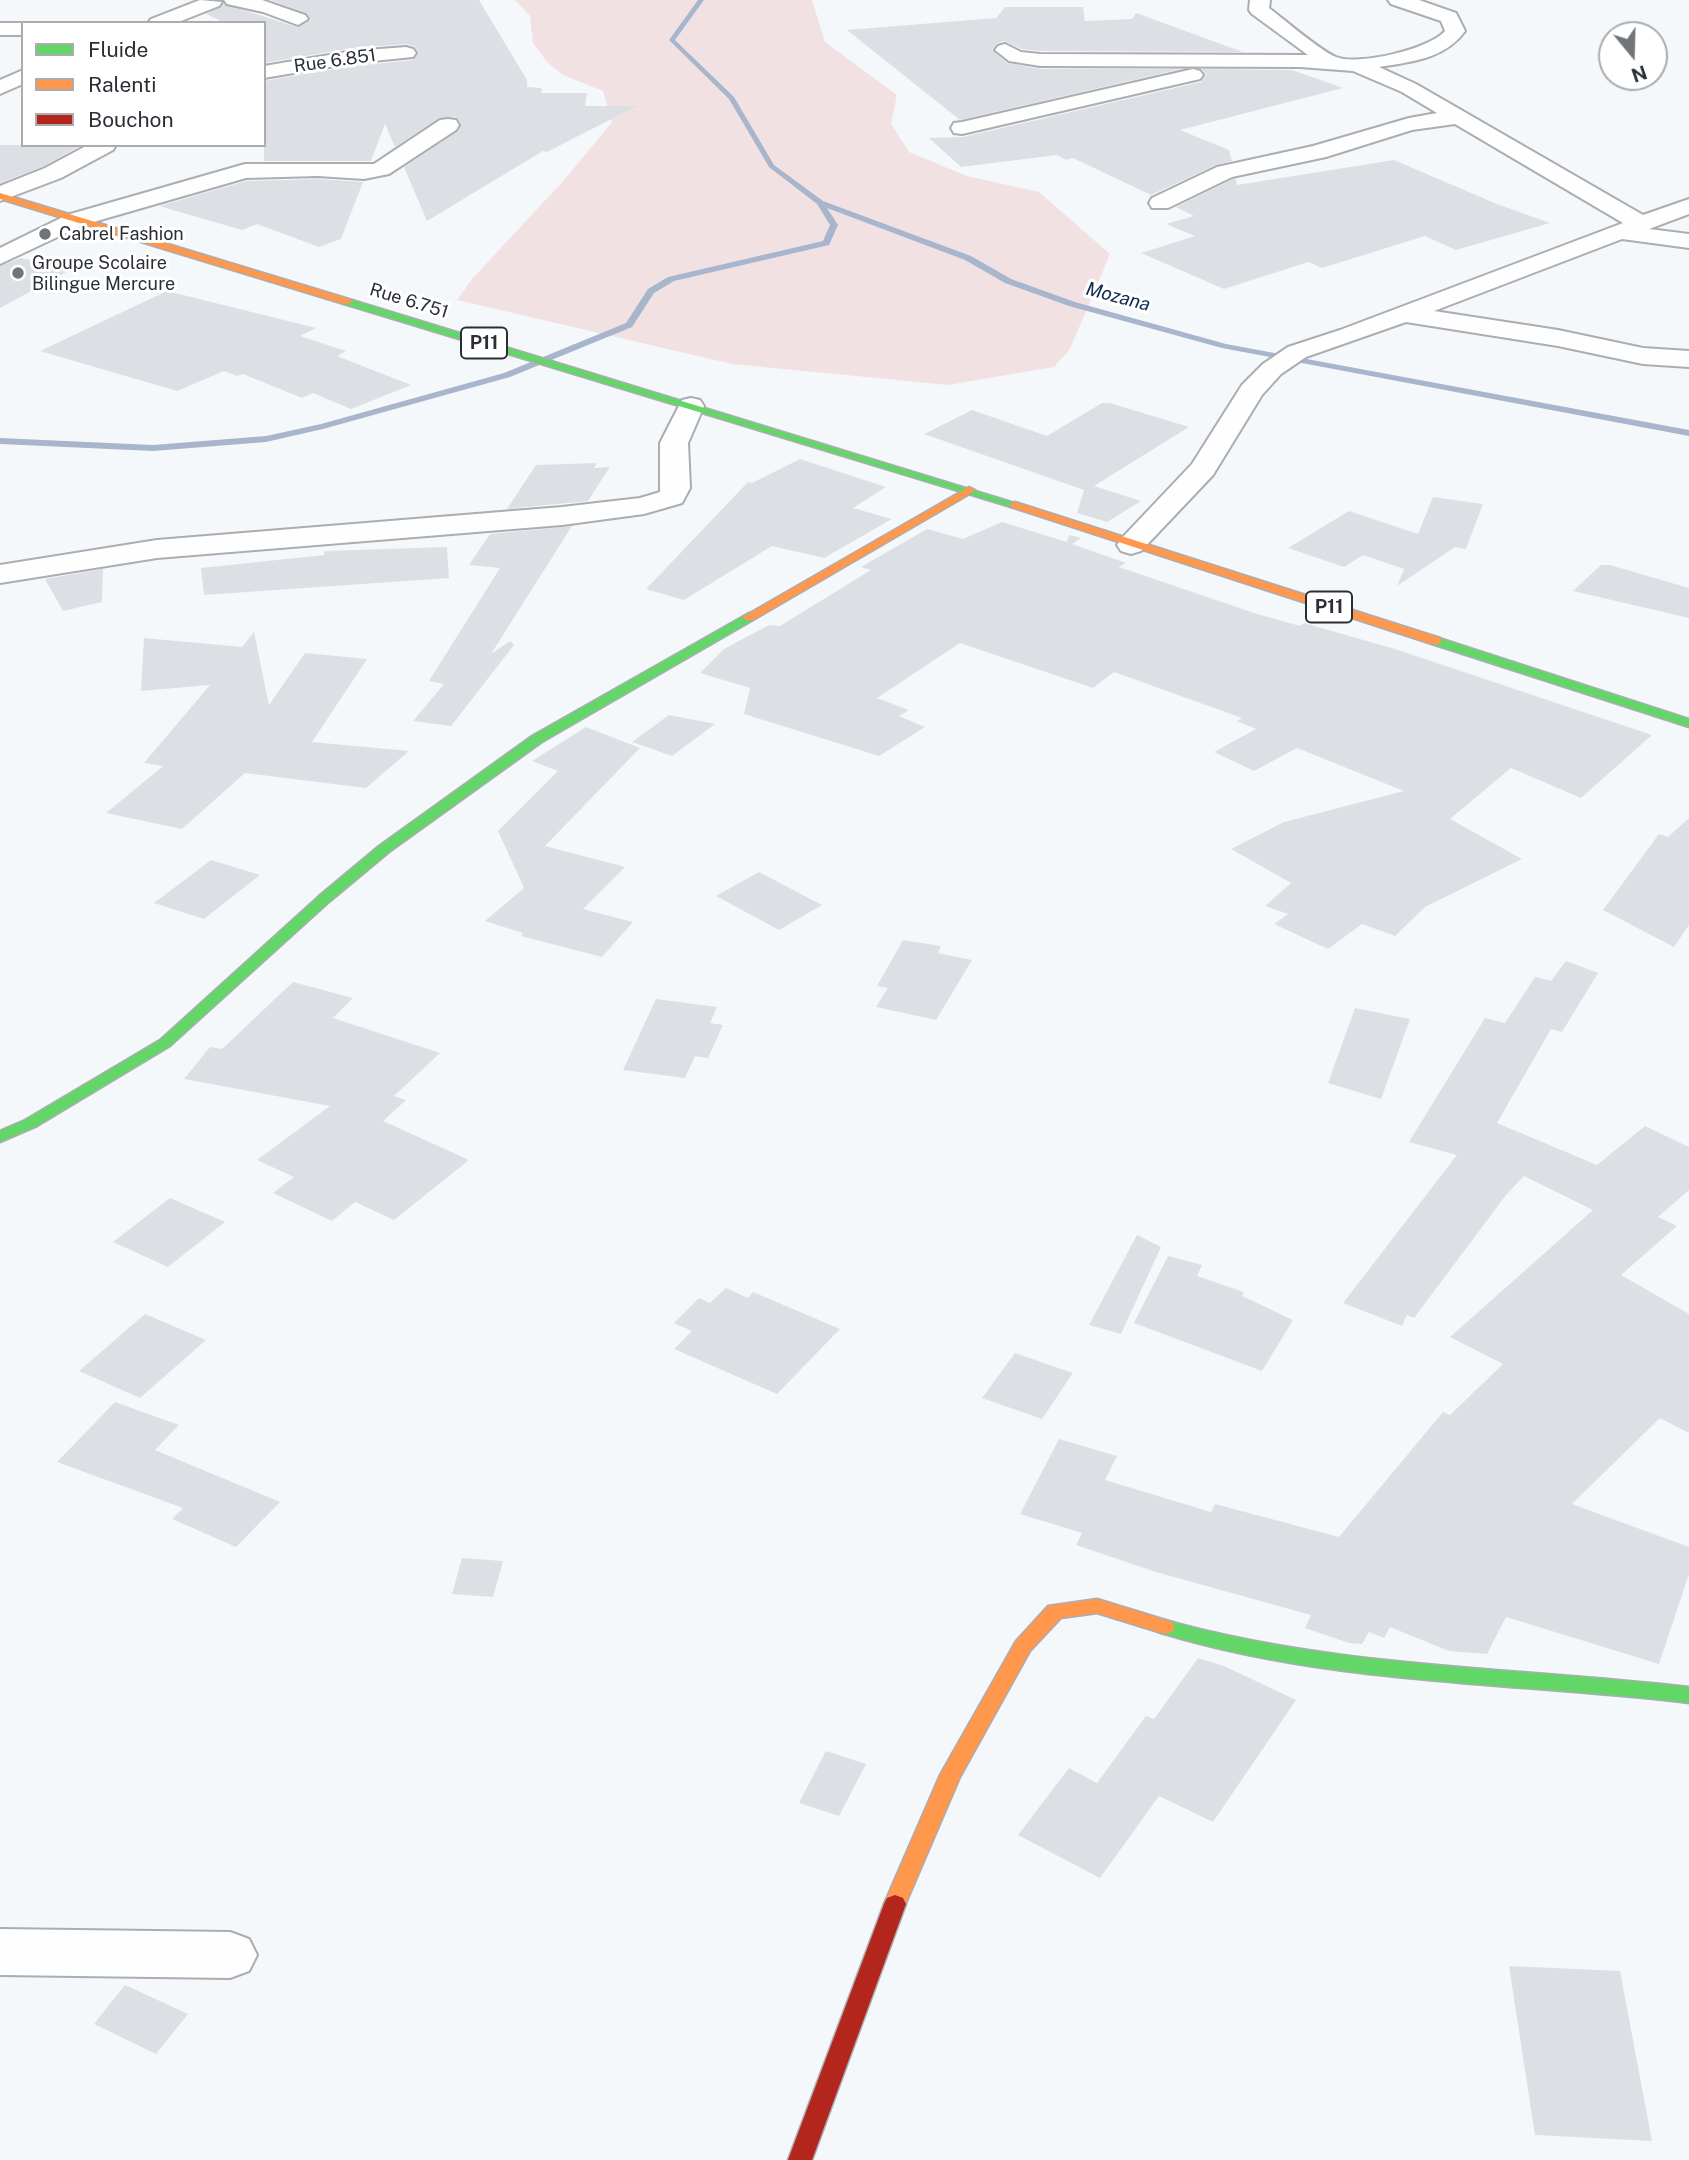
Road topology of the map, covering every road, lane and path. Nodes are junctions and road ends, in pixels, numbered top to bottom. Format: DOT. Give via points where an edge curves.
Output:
graph roads {
  1 [pos="234,0"];
  2 [pos="1260,0"];
  3 [pos="1398,0"];
  4 [pos="217,1"];
  5 [pos="298,19"];
  6 [pos="163,21"];
  7 [pos="0,29"];
  8 [pos="21,29"];
  9 [pos="1005,50"];
  10 [pos="406,53"];
  11 [pos="1227,62"];
  12 [pos="1331,63"];
  13 [pos="1357,65"];
  14 [pos="266,72"];
  15 [pos="21,77"];
  16 [pos="0,88"];
  17 [pos="1457,117"];
  18 [pos="448,125"];
  19 [pos="962,128"];
  20 [pos="101,147"];
  21 [pos="0,195"];
  22 [pos="1160,203"];
  23 [pos="1689,206"];
  24 [pos="75,220"];
  25 [pos="1632,228"];
  26 [pos="1689,241"];
  27 [pos="0,257"];
  28 [pos="1405,314"];
  29 [pos="1689,359"];
  30 [pos="691,406"];
  31 [pos="969,490"];
  32 [pos="1131,545"];
  33 [pos="0,573"];
  34 [pos="1689,723"];
  35 [pos="0,1138"];
  36 [pos="1689,1695"];
  37 [pos="0,1952"];
  38 [pos="230,1955"];
  39 [pos="800,2160"];
  1 -- 5 [label="street"];
  2 -- 12 [label="street" via="1259,10"];
  3 -- 13 [label="street" via="1449,17 1455,31 1451,38 1430,50"];
  4 -- 6 [label="street"];
  7 -- 8 [label="street"];
  9 -- 11 [label="street" via="1016,57 1040,60"];
  10 -- 14 [label="street, Rue 6.851"];
  11 -- 12 [label="street"];
  11 -- 19 [label="street" via="1205,73"];
  12 -- 13 [label="street"];
  13 -- 17 [label="street" via="1409,88"];
  15 -- 16 [label="street"];
  17 -- 22 [label="street" via="1409,124 1318,152 1224,172"];
  17 -- 25 [label="street"];
  18 -- 24 [label="street" via="382,169 245,171"];
  20 -- 21 [label="street"];
  21 -- 24 [label="main road, Rue 6.751 / P11"];
  23 -- 25 [label="street"];
  24 -- 27 [label="street"];
  24 -- 30 [label="main road, Rue 6.751 / P11"];
  25 -- 26 [label="street"];
  25 -- 28 [label="street"];
  28 -- 29 [label="street" via="1643,356"];
  28 -- 32 [label="street" via="1297,352 1272,369 1251,391 1203,469"];
  30 -- 31 [label="main road, Rue 6.751 / P11"];
  30 -- 33 [label="street" via="674,443 676,488 672,497 644,506 510,522 157,550"];
  31 -- 32 [label="main road, P11"];
  31 -- 35 [label="main road" via="537,739 384,849 165,1042"];
  32 -- 34 [label="main road, P11"];
  36 -- 39 [label="main road" via="1341,1664 1218,1644 1097,1606 1055,1611 1023,1646 950,1775 887,1924"];
  37 -- 38 [label="street"];
}
